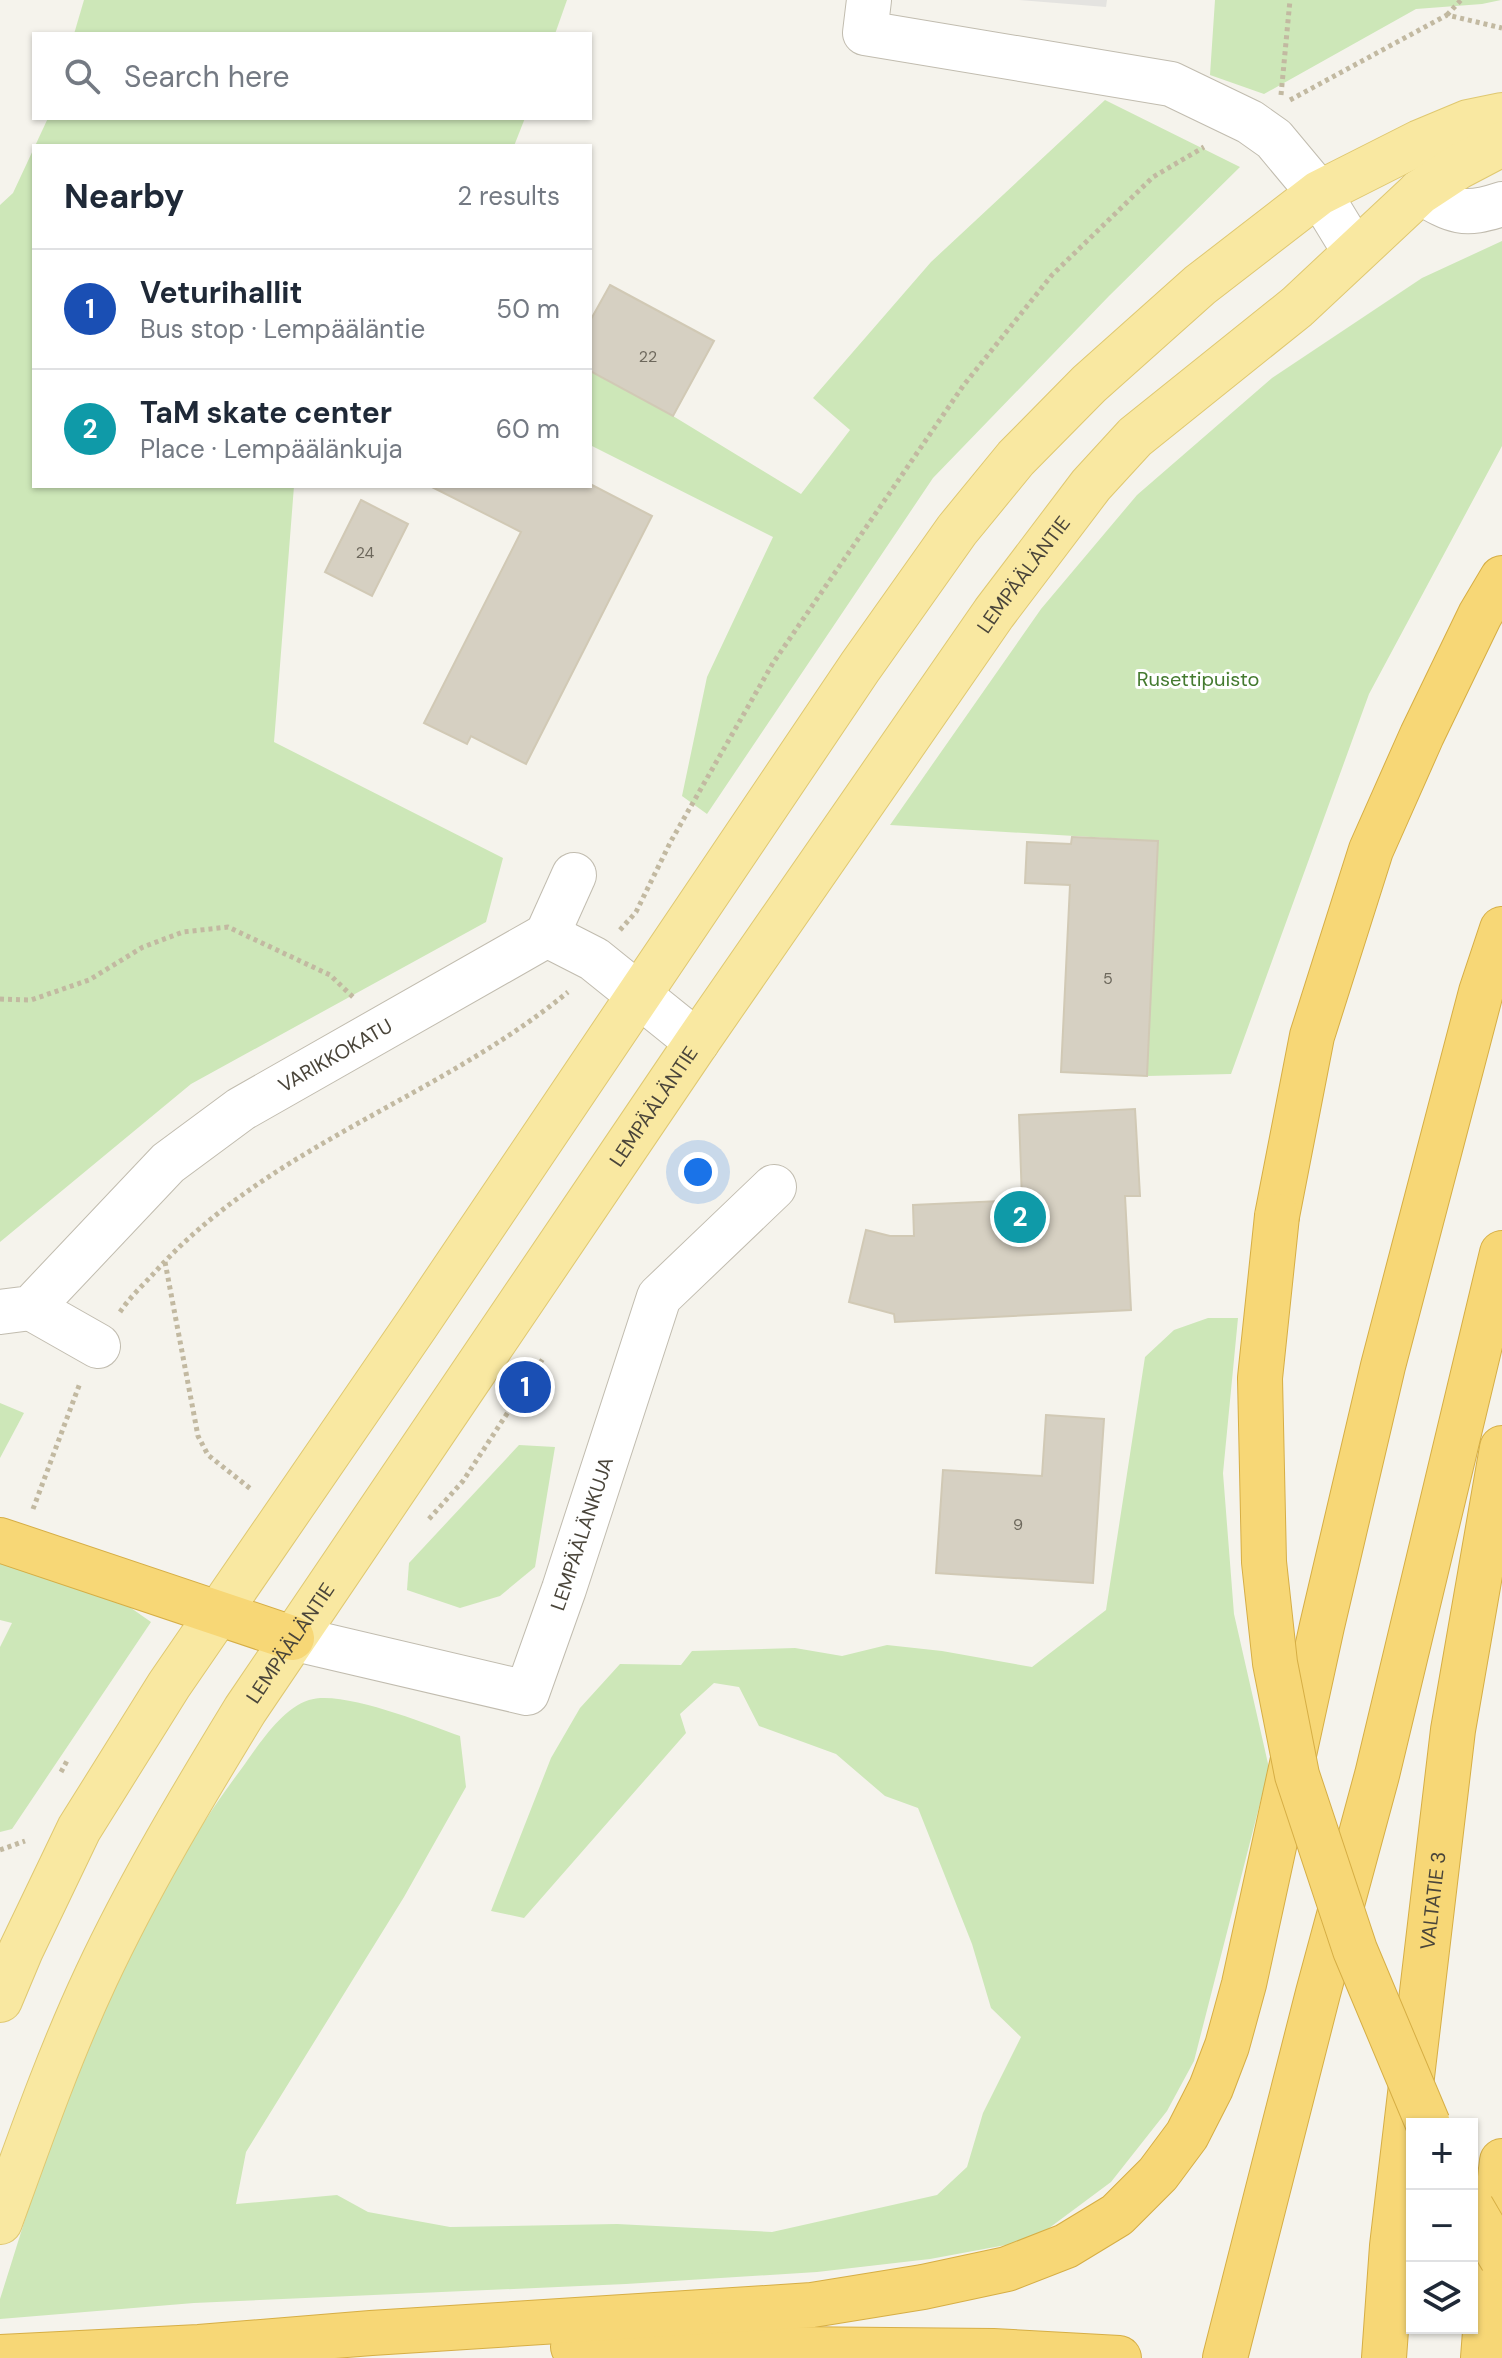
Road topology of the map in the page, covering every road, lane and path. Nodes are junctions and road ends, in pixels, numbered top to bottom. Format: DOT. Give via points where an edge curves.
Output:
graph roads {
  1 [pos="869,0"];
  2 [pos="1290,0"];
  3 [pos="1461,0"];
  4 [pos="1447,15"];
  5 [pos="1502,28"];
  6 [pos="1265,113"];
  7 [pos="1502,115"];
  8 [pos="1502,144"];
  9 [pos="1420,192"];
  10 [pos="1319,193"];
  11 [pos="1502,204"];
  12 [pos="1355,252"];
  13 [pos="1502,578"];
  14 [pos="574,875"];
  15 [pos="1502,929"];
  16 [pos="547,935"];
  17 [pos="594,959"];
  18 [pos="639,995"];
  19 [pos="0,999"];
  20 [pos="385,1027"];
  21 [pos="697,1042"];
  22 [pos="774,1187"];
  23 [pos="1502,1253"];
  24 [pos="164,1261"];
  25 [pos="15,1310"];
  26 [pos="98,1346"];
  27 [pos="544,1357"];
  28 [pos="1502,1448"];
  29 [pos="253,1491"];
  30 [pos="425,1523"];
  31 [pos="15,1529"];
  32 [pos="217,1614"];
  33 [pos="292,1638"];
  34 [pos="25,1841"];
  35 [pos="0,1850"];
  36 [pos="0,2000"];
  37 [pos="1426,2118"];
  38 [pos="1502,2161"];
  39 [pos="1478,2220"];
  40 [pos="0,2222"];
  41 [pos="1496,2256"];
  42 [pos="199,2347"];
  43 [pos="0,2357"];
  44 [pos="1119,2358"];
  45 [pos="1225,2358"];
  46 [pos="1384,2358"];
  47 [pos="1483,2358"];
  1 -- 6 [label="street" via="865,33 1171,84"];
  2 -- 6 [label="path"];
  3 -- 4 [label="path"];
  4 -- 5 [label="path"];
  4 -- 6 [label="path"];
  6 -- 10 [label="street" via="1274,139"];
  6 -- 17 [label="path" via="1153,177 1052,275 963,386 773,663 636,912"];
  7 -- 10 [label="main road" via="1420,142"];
  8 -- 9 [label="main road, LEMPÄÄLÄNTIE"];
  9 -- 11 [label="street" via="1451,210 1479,212"];
  9 -- 12 [label="main road, LEMPÄÄLÄNTIE"];
  10 -- 12 [label="street"];
  10 -- 18 [label="main road" via="1158,321 1016,458 957,530 869,655"];
  12 -- 21 [label="main road, LEMPÄÄLÄNTIE" via="1297,307 1135,437 1091,485 994,613"];
  13 -- 37 [label="highway, bridge" via="1428,721 1371,850 1312,1036 1277,1216 1260,1378 1264,1562 1275,1663 1297,1775 1351,1936"];
  14 -- 16 [label="street"];
  15 -- 42 [label="highway" via="1383,1366 1241,1996 1211,2088 1187,2135 1158,2174 1117,2215 1066,2246 1007,2269 923,2287 812,2305"];
  16 -- 17 [label="street"];
  16 -- 20 [label="street, VARIKKOKATU"];
  17 -- 18 [label="street"];
  17 -- 24 [label="path" via="567,993 519,1031 253,1185"];
  18 -- 21 [label="street"];
  18 -- 32 [label="main road"];
  19 -- 20 [label="path" via="31,1000 89,980 143,947 183,932 228,927 330,975"];
  20 -- 25 [label="street, VARIKKOKATU" via="241,1109 168,1163"];
  21 -- 33 [label="main road, LEMPÄÄLÄNTIE"];
  22 -- 33 [label="street, LEMPÄÄLÄNKUJA" via="659,1297 527,1693"];
  23 -- 45 [label="highway" via="1377,1775"];
  24 -- 26 [label="path"];
  24 -- 29 [label="path" via="198,1436 208,1455"];
  25 -- 26 [label="street"];
  26 -- 31 [label="path"];
  27 -- 30 [label="path" via="463,1481"];
  28 -- 46 [label="highway, VALTATIE 3" via="1453,1730 1392,2246"];
  31 -- 32 [label="highway"];
  32 -- 33 [label="highway"];
  32 -- 36 [label="main road" via="79,1829"];
  33 -- 40 [label="main road, LEMPÄÄLÄNTIE" via="185,1807 96,1976"];
  34 -- 35 [label="path"];
  38 -- 41 [label="highway"];
  39 -- 41 [label="highway, bridge"];
  41 -- 47 [label="highway"];
  42 -- 43 [label="highway"];
  42 -- 44 [label="highway" via="961,2350"];
}
